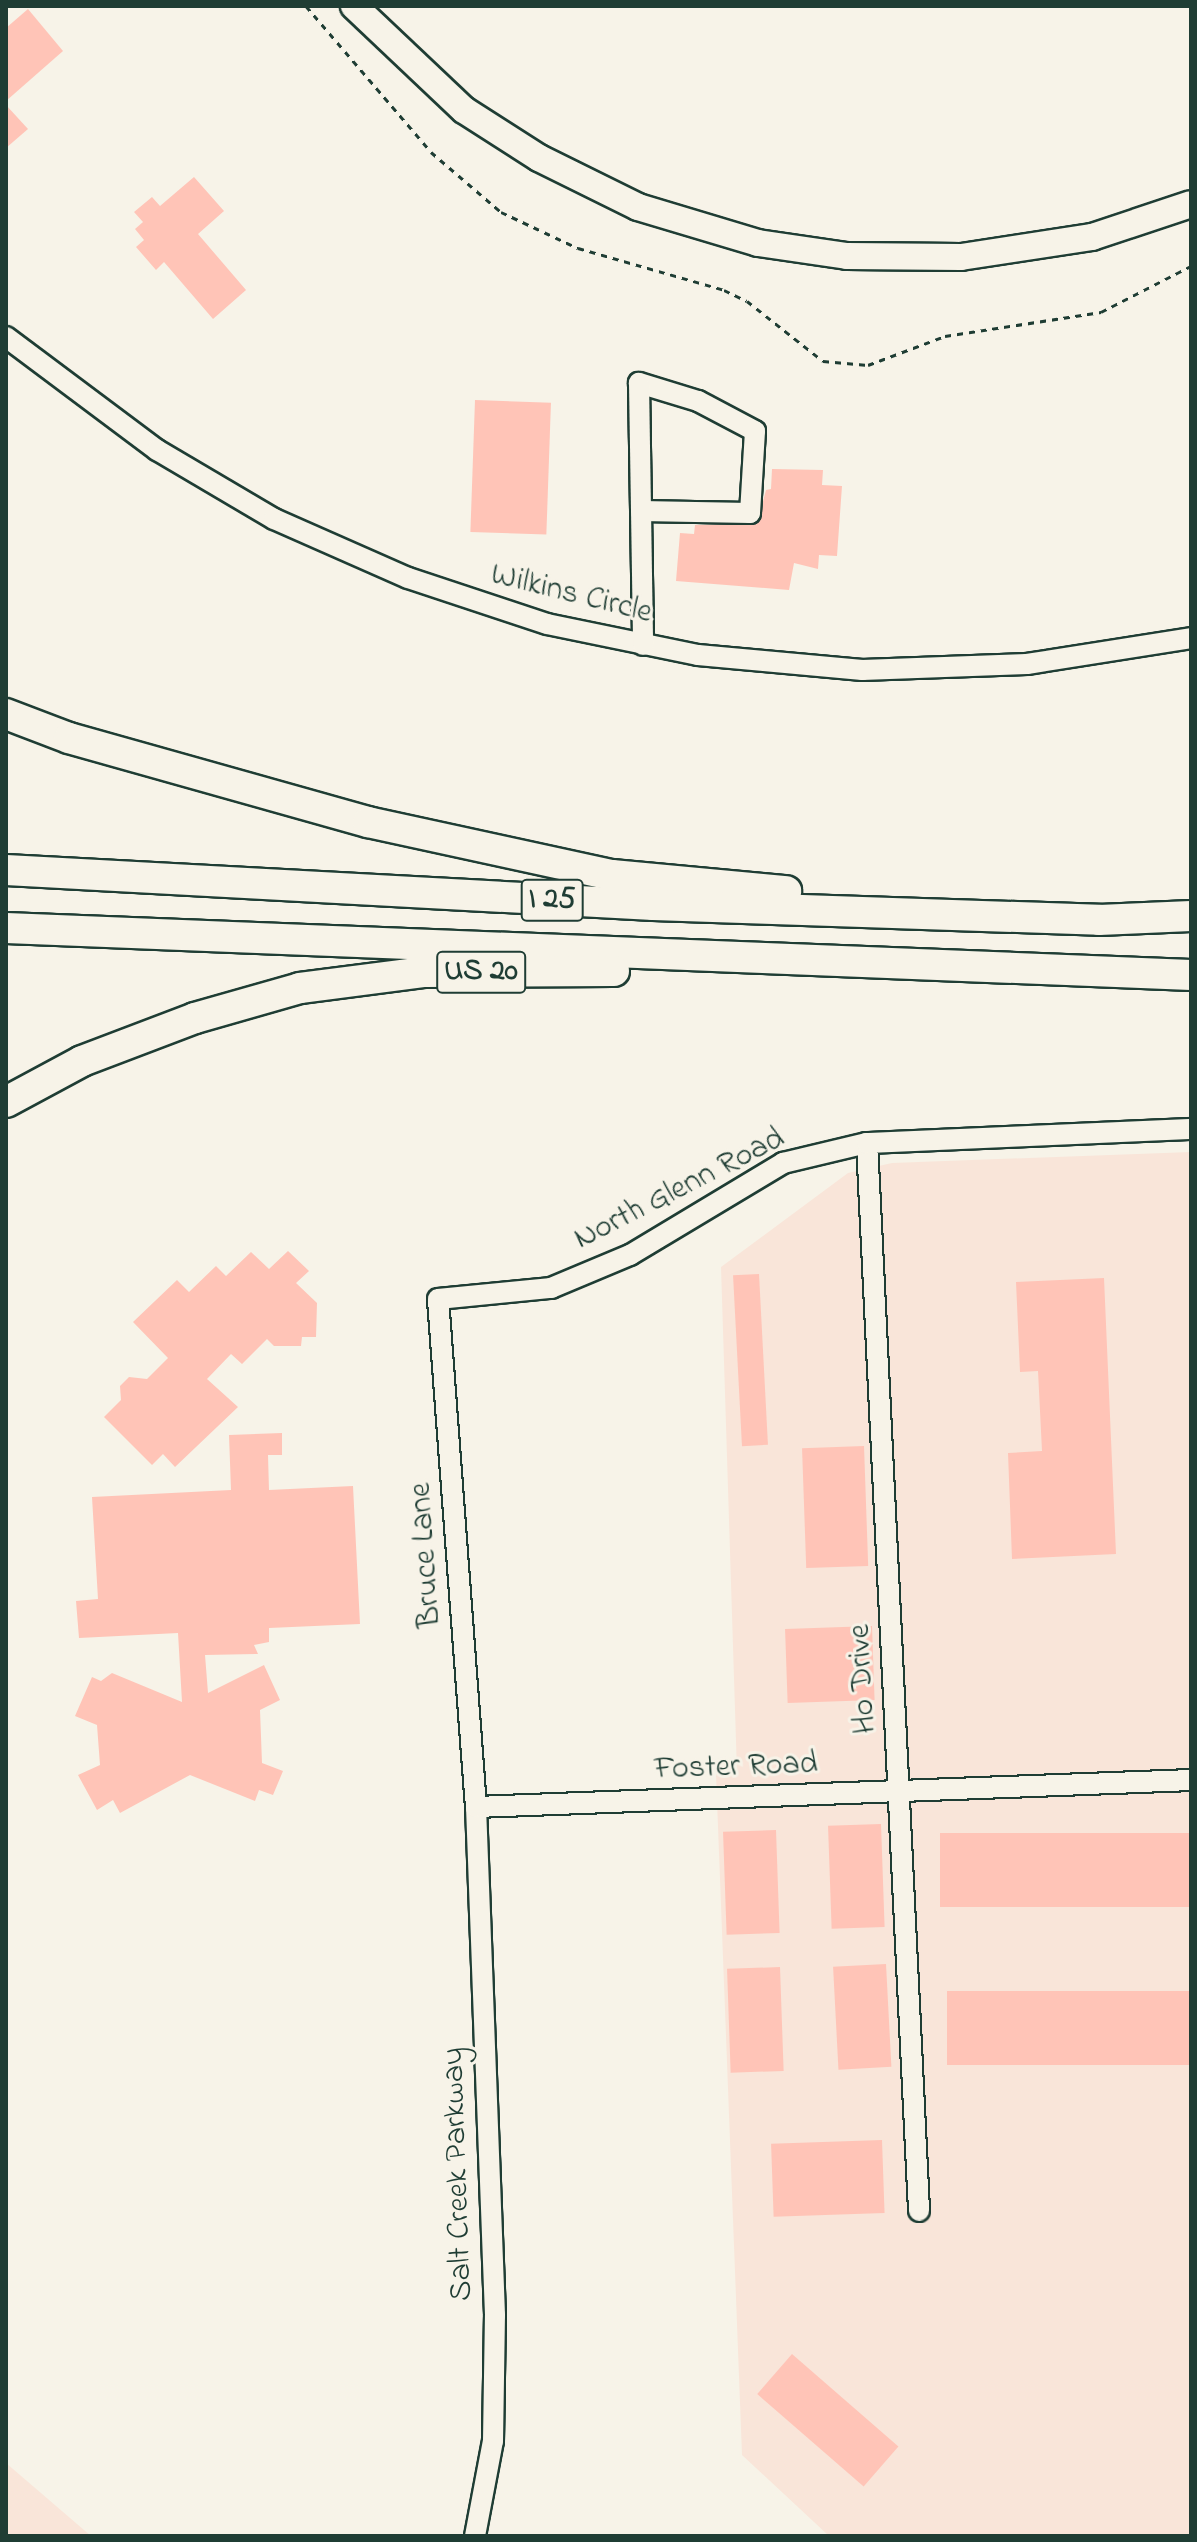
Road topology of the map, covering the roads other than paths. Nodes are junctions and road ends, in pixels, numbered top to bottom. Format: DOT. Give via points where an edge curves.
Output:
graph roads {
  1 [pos="354,6"];
  2 [pos="1191,204"];
  3 [pos="6,337"];
  4 [pos="641,511"];
  5 [pos="1191,638"];
  6 [pos="643,645"];
  7 [pos="6,714"];
  8 [pos="6,870"];
  9 [pos="1191,916"];
  10 [pos="1099,920"];
  11 [pos="6,928"];
  12 [pos="980,970"];
  13 [pos="1191,975"];
  14 [pos="6,1102"];
  15 [pos="1191,1129"];
  16 [pos="867,1143"];
  17 [pos="438,1299"];
  18 [pos="1191,1780"];
  19 [pos="900,1793"];
  20 [pos="476,1807"];
  21 [pos="919,2211"];
  22 [pos="475,2536"];
  1 -- 2 [label="main road" via="464,110 539,158 638,207 758,243 847,256 961,257 1092,237"];
  3 -- 6 [label="street, Wilkins Circle" via="157,450 314,538 466,599"];
  4 -- 4 [label="street" via="639,383 698,401 755,431 750,513"];
  4 -- 6 [label="street"];
  5 -- 6 [label="street, Wilkins Circle" via="1027,664 905,669 698,655"];
  7 -- 10 [label="highway" via="69,738 368,822 612,875"];
  8 -- 10 [label="highway, I 25" via="653,905"];
  9 -- 10 [label="highway, I 25"];
  11 -- 12 [label="highway, I 25"];
  12 -- 13 [label="highway, I 25"];
  12 -- 14 [label="highway, US 20" via="423,972 331,984 195,1018 82,1061"];
  15 -- 16 [label="street, North Glenn Road"];
  16 -- 17 [label="street, North Glenn Road" via="783,1163 630,1255 551,1288"];
  16 -- 19 [label="street, Ho Drive"];
  17 -- 20 [label="street, Bruce Lane"];
  18 -- 19 [label="street, Foster Road"];
  19 -- 20 [label="street, Foster Road"];
  19 -- 21 [label="street, Ho Drive"];
  20 -- 22 [label="street, Salt Creek Parkway" via="495,2315 493,2441"];
}
